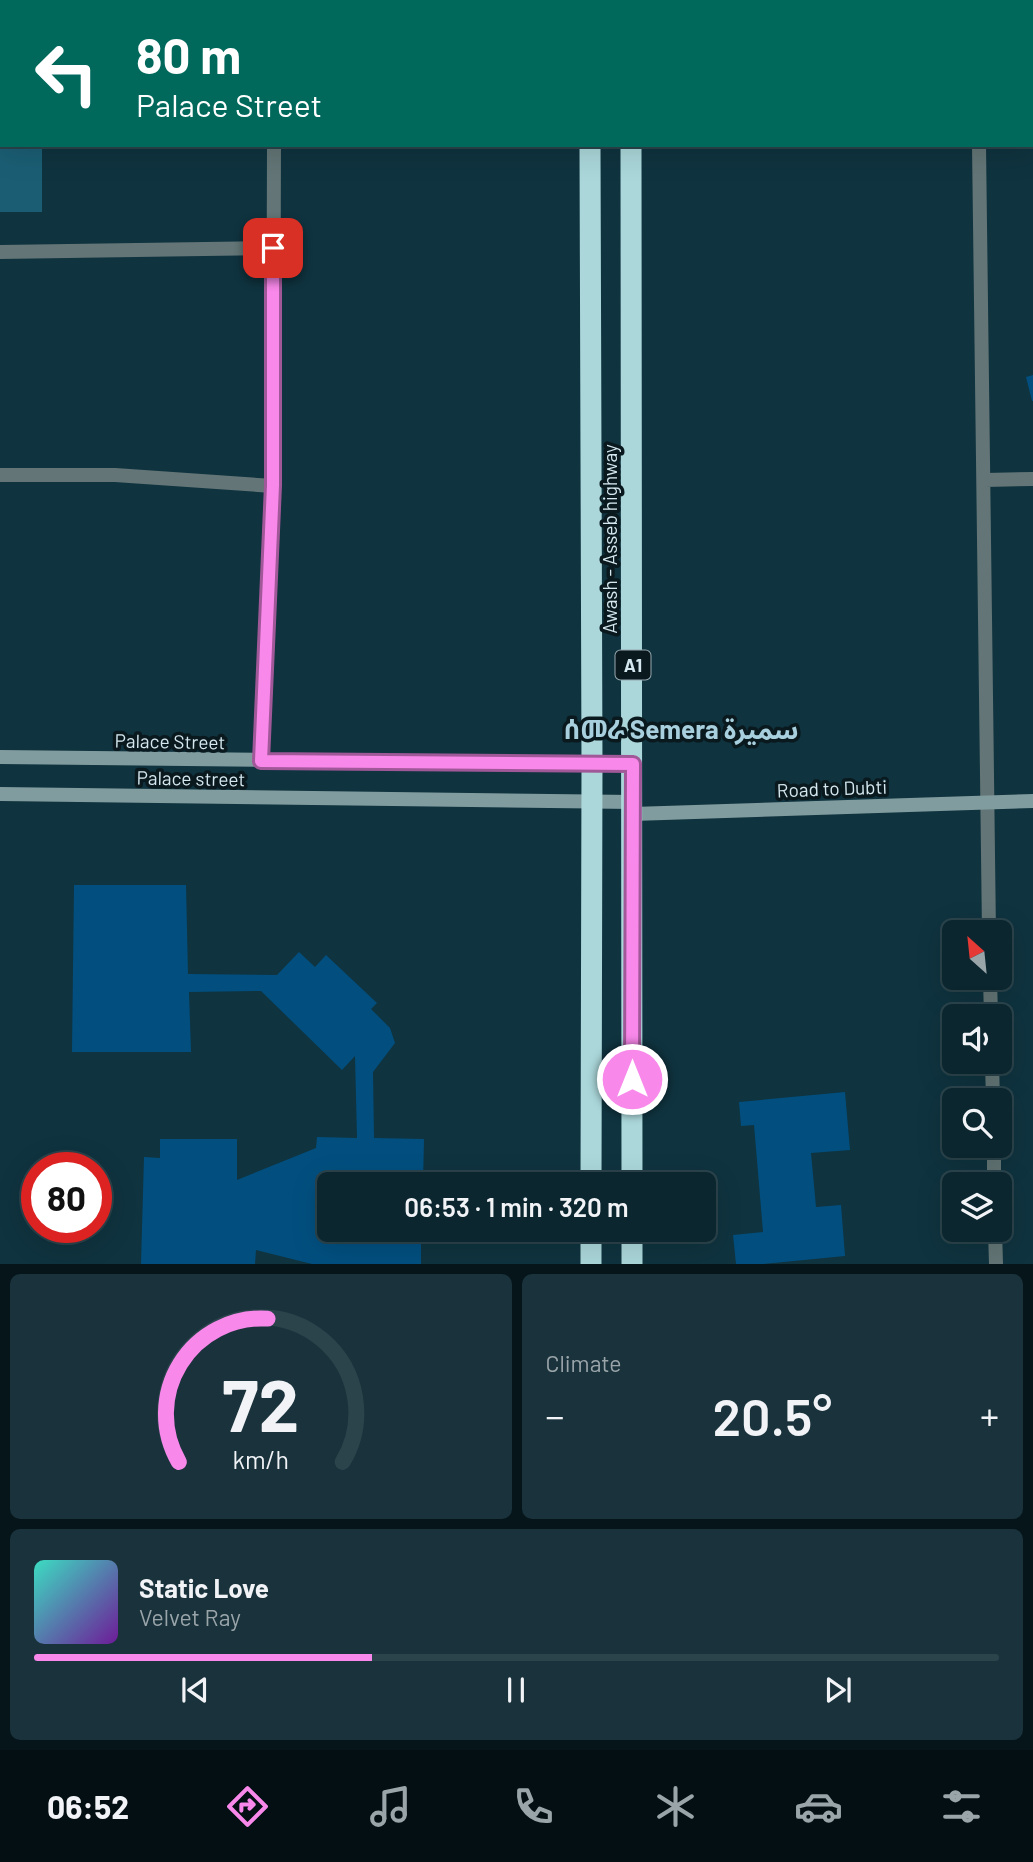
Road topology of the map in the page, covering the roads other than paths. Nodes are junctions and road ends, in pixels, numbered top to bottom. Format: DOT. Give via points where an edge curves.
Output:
graph roads {
  1 [pos="274,147"];
  2 [pos="590,147"];
  3 [pos="631,147"];
  4 [pos="979,147"];
  5 [pos="273,248"];
  6 [pos="0,252"];
  7 [pos="0,475"];
  8 [pos="985,480"];
  9 [pos="1033,480"];
  10 [pos="273,485"];
  11 [pos="0,758"];
  12 [pos="261,761"];
  13 [pos="592,764"];
  14 [pos="633,764"];
  15 [pos="0,794"];
  16 [pos="1033,801"];
  17 [pos="986,802"];
  18 [pos="592,803"];
  19 [pos="633,808"];
  20 [pos="989,920"];
  21 [pos="591,1172"];
  22 [pos="632,1172"];
  23 [pos="591,1242"];
  24 [pos="632,1242"];
  25 [pos="995,1242"];
  26 [pos="591,1264"];
  27 [pos="632,1264"];
  28 [pos="996,1264"];
  1 -- 5 [label="street"];
  2 -- 13 [label="highway, Awash - Asseb highway / A1"];
  3 -- 14 [label="highway, Awash - Asseb highway / A1"];
  4 -- 8 [label="street"];
  5 -- 6 [label="street"];
  5 -- 10 [label="street"];
  7 -- 10 [label="street" via="115,475"];
  8 -- 9 [label="street"];
  8 -- 17 [label="street"];
  10 -- 12 [label="street"];
  11 -- 12 [label="main road, Palace Street"];
  12 -- 13 [label="main road, Palace Street"];
  13 -- 14 [label="main road, Palace Street"];
  13 -- 18 [label="highway, Awash - Asseb highway / A1"];
  14 -- 19 [label="highway, Awash - Asseb highway / A1"];
  15 -- 18 [label="main road, Palace street"];
  16 -- 17 [label="main road, Road to Dubti"];
  17 -- 19 [label="main road, Road to Dubti"];
  17 -- 20 [label="street"];
  18 -- 19 [label="main road, Palace street"];
  18 -- 21 [label="highway, Awash - Asseb highway / A1"];
  19 -- 22 [label="highway, Awash - Asseb highway / A1"];
  23 -- 26 [label="highway"];
  24 -- 27 [label="highway"];
  25 -- 28 [label="street"];
}
